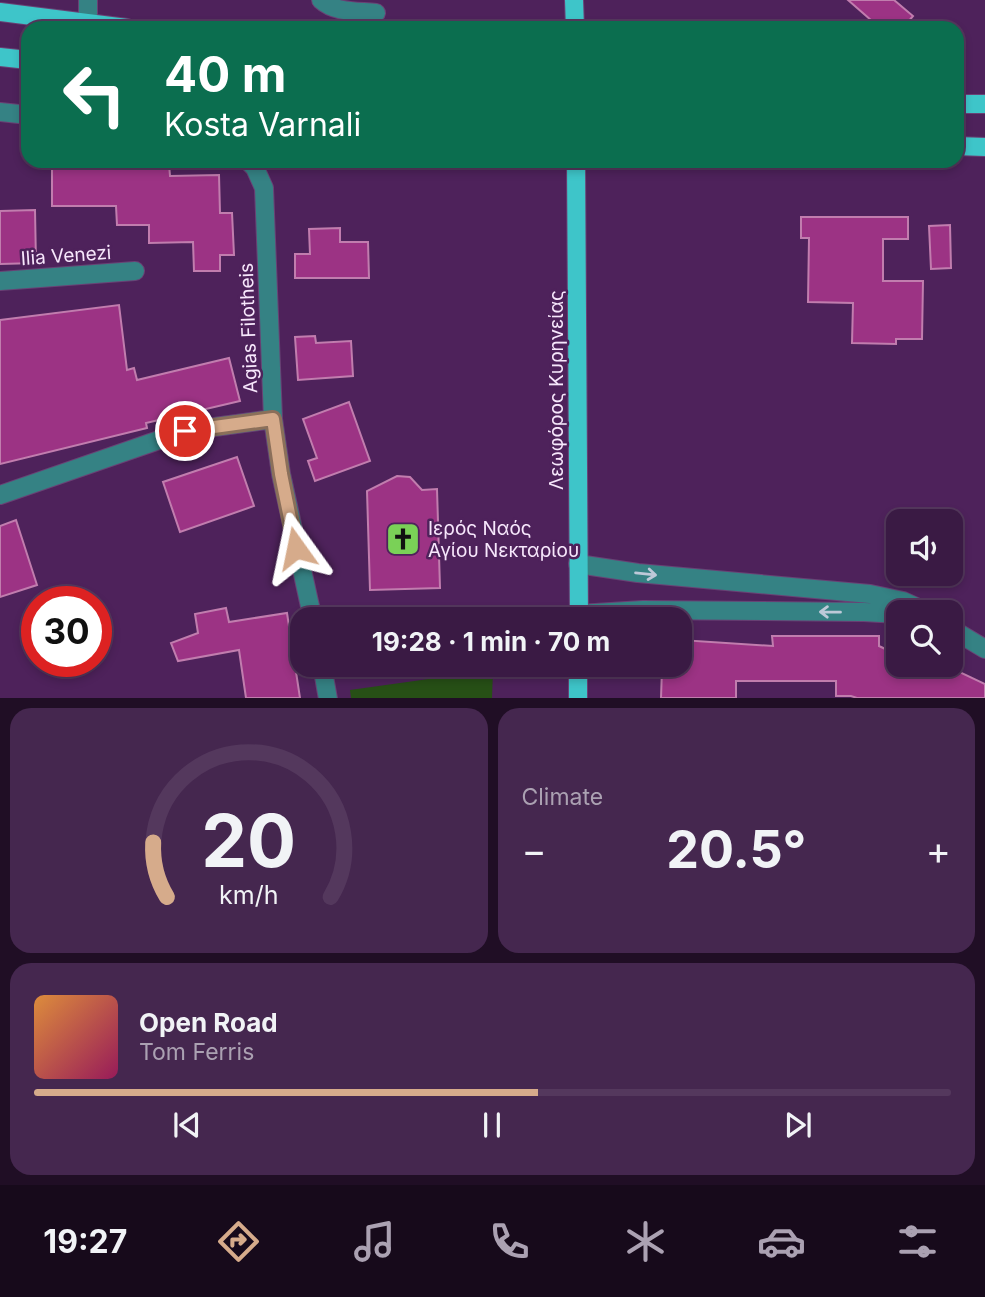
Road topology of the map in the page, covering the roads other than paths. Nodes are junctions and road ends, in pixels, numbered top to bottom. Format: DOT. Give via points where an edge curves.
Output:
graph roads {
  1 [pos="88,0"];
  2 [pos="321,0"];
  3 [pos="574,0"];
  4 [pos="0,12"];
  5 [pos="376,13"];
  6 [pos="61,21"];
  7 [pos="88,21"];
  8 [pos="575,21"];
  9 [pos="0,57"];
  10 [pos="21,59"];
  11 [pos="964,104"];
  12 [pos="985,104"];
  13 [pos="0,112"];
  14 [pos="21,114"];
  15 [pos="964,146"];
  16 [pos="985,147"];
  17 [pos="255,168"];
  18 [pos="576,168"];
  19 [pos="135,271"];
  20 [pos="0,281"];
  21 [pos="273,419"];
  22 [pos="0,495"];
  23 [pos="578,564"];
  24 [pos="898,600"];
  25 [pos="310,607"];
  26 [pos="579,607"];
  27 [pos="692,611"];
  28 [pos="886,614"];
  29 [pos="963,636"];
  30 [pos="985,649"];
  31 [pos="324,677"];
  32 [pos="578,677"];
  33 [pos="328,698"];
  34 [pos="578,698"];
  1 -- 7 [label="street"];
  2 -- 5 [label="street" via="344,10"];
  3 -- 8 [label="main road"];
  4 -- 6 [label="main road"];
  9 -- 10 [label="main road"];
  11 -- 12 [label="main road"];
  13 -- 14 [label="street"];
  15 -- 16 [label="main road"];
  17 -- 21 [label="street, Agias Filotheis" via="264,188 267,222"];
  18 -- 23 [label="main road, Λεωφόρος Κυρηνείας"];
  19 -- 20 [label="street, Ilia Venezi"];
  21 -- 22 [label="street" via="185,431"];
  21 -- 25 [label="street, Agias Filotheis"];
  23 -- 24 [label="street, one-way"];
  23 -- 26 [label="main road, Λεωφόρος Κυρηνείας"];
  28 -- 27 [label="street, one-way"];
  29 -- 30 [label="street"];
  31 -- 33 [label="street"];
  32 -- 34 [label="main road"];
}
